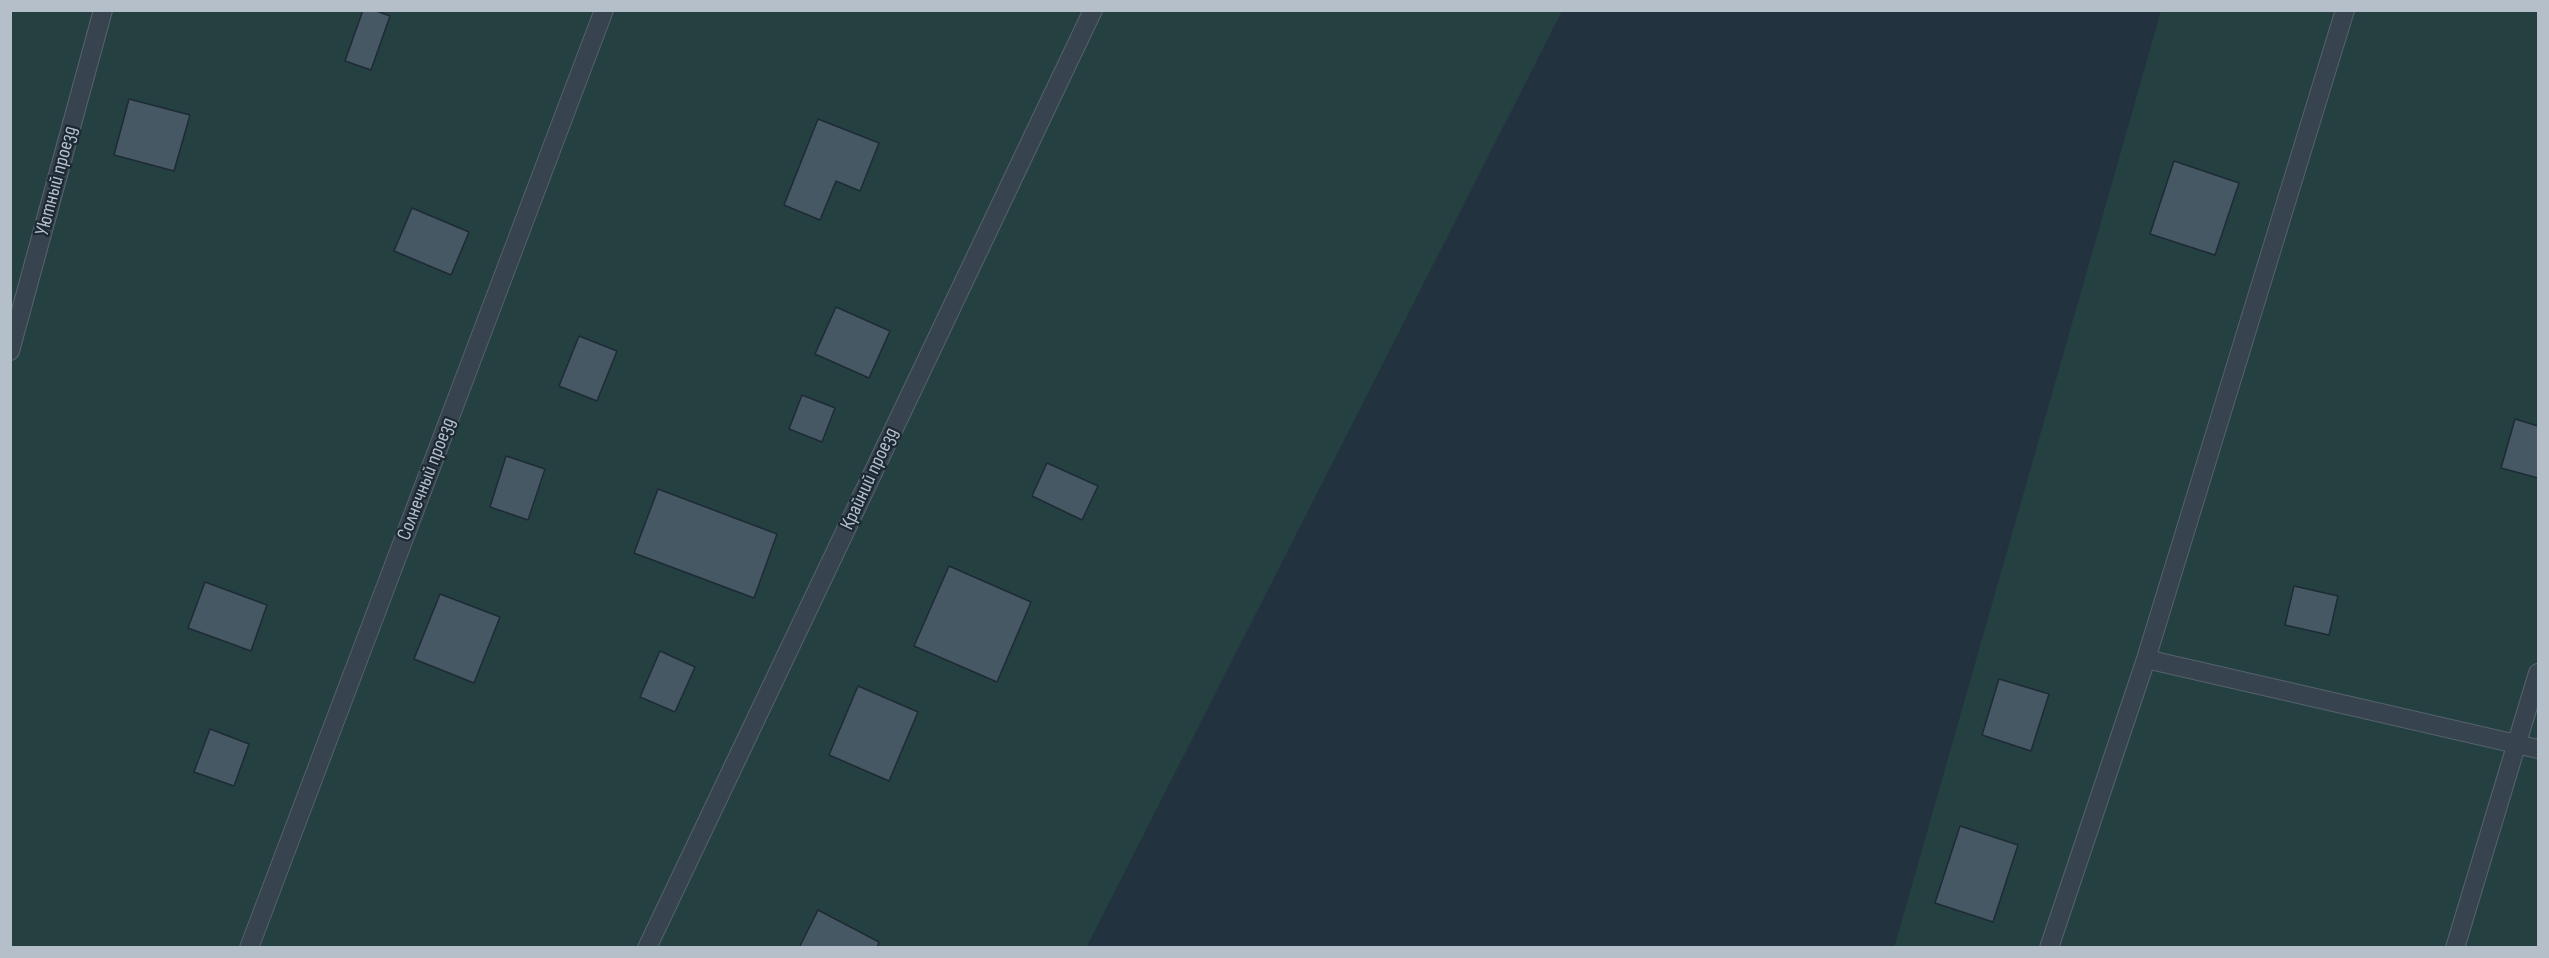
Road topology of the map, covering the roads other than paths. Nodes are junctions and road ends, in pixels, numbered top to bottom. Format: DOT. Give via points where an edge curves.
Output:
graph roads {
  1 [pos="103,10"];
  2 [pos="604,10"];
  3 [pos="1094,10"];
  4 [pos="2345,10"];
  5 [pos="10,351"];
  6 [pos="2146,659"];
  7 [pos="2538,673"];
  8 [pos="2517,744"];
  9 [pos="2538,749"];
  10 [pos="249,948"];
  11 [pos="647,948"];
  12 [pos="2049,948"];
  13 [pos="2455,948"];
  1 -- 5 [label="lane, Уютный проезд"];
  2 -- 10 [label="lane, Солнечный проезд"];
  3 -- 11 [label="lane, Крайний проезд"];
  4 -- 6 [label="lane"];
  6 -- 8 [label="lane"];
  6 -- 12 [label="lane"];
  7 -- 8 [label="lane"];
  8 -- 9 [label="lane"];
  8 -- 13 [label="lane"];
}
